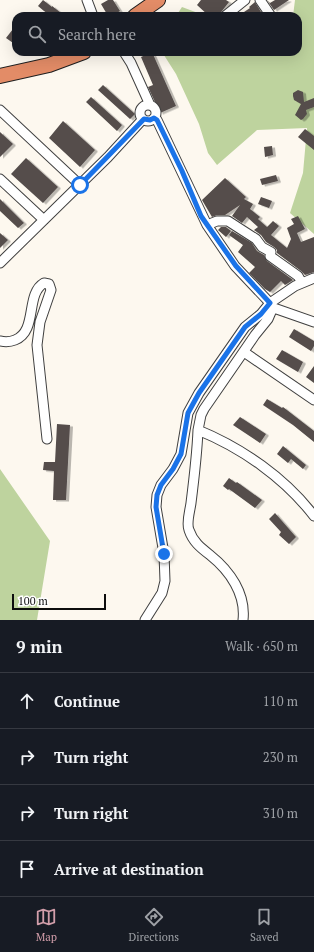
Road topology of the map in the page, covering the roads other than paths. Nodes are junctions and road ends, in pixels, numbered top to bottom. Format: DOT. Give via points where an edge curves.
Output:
graph roads {
  1 [pos="88,0"];
  2 [pos="158,0"];
  3 [pos="168,0"];
  4 [pos="245,0"];
  5 [pos="260,0"];
  6 [pos="92,12"];
  7 [pos="141,12"];
  8 [pos="153,12"];
  9 [pos="230,12"];
  10 [pos="268,12"];
  11 [pos="50,56"];
  12 [pos="73,56"];
  13 [pos="127,56"];
  14 [pos="0,68"];
  15 [pos="0,76"];
  16 [pos="150,105"];
  17 [pos="0,110"];
  18 [pos="154,118"];
  19 [pos="144,119"];
  20 [pos="0,179"];
  21 [pos="80,185"];
  22 [pos="44,220"];
  23 [pos="206,224"];
  24 [pos="2,259"];
  25 [pos="314,278"];
  26 [pos="302,283"];
  27 [pos="270,305"];
  28 [pos="314,322"];
  29 [pos="0,341"];
  30 [pos="244,352"];
  31 [pos="314,400"];
  32 [pos="198,430"];
  33 [pos="47,439"];
  34 [pos="314,516"];
  35 [pos="145,620"];
  36 [pos="243,620"];
  1 -- 6 [label="street"];
  2 -- 7 [label="highway"];
  3 -- 8 [label="highway"];
  4 -- 9 [label="street"];
  5 -- 10 [label="street"];
  11 -- 14 [label="highway"];
  12 -- 15 [label="highway" via="49,65"];
  13 -- 16 [label="street"];
  16 -- 18 [label="street" via="156,110"];
  16 -- 19 [label="street" via="144,106 141,110"];
  17 -- 21 [label="street"];
  18 -- 19 [label="street"];
  18 -- 23 [label="street"];
  19 -- 21 [label="street"];
  20 -- 22 [label="street"];
  21 -- 22 [label="street"];
  22 -- 24 [label="street"];
  23 -- 26 [label="street" via="228,221 256,239 262,247 271,252 270,256 298,276"];
  23 -- 27 [label="street" via="236,266"];
  25 -- 26 [label="street"];
  26 -- 27 [label="street"];
  27 -- 28 [label="street"];
  27 -- 30 [label="street" via="271,312 268,318"];
  27 -- 35 [label="street" via="245,327 188,413 181,454 157,495 156,507 164,554 165,581 162,593"];
  29 -- 33 [label="street" via="10,342 23,335 38,289 46,282 49,284 51,290 40,322 37,345"];
  30 -- 31 [label="street"];
  30 -- 32 [label="street" via="204,409"];
  32 -- 34 [label="street" via="219,438 244,453 285,484"];
  32 -- 36 [label="street" via="188,528 193,540 231,577 240,592 244,606"];
}
